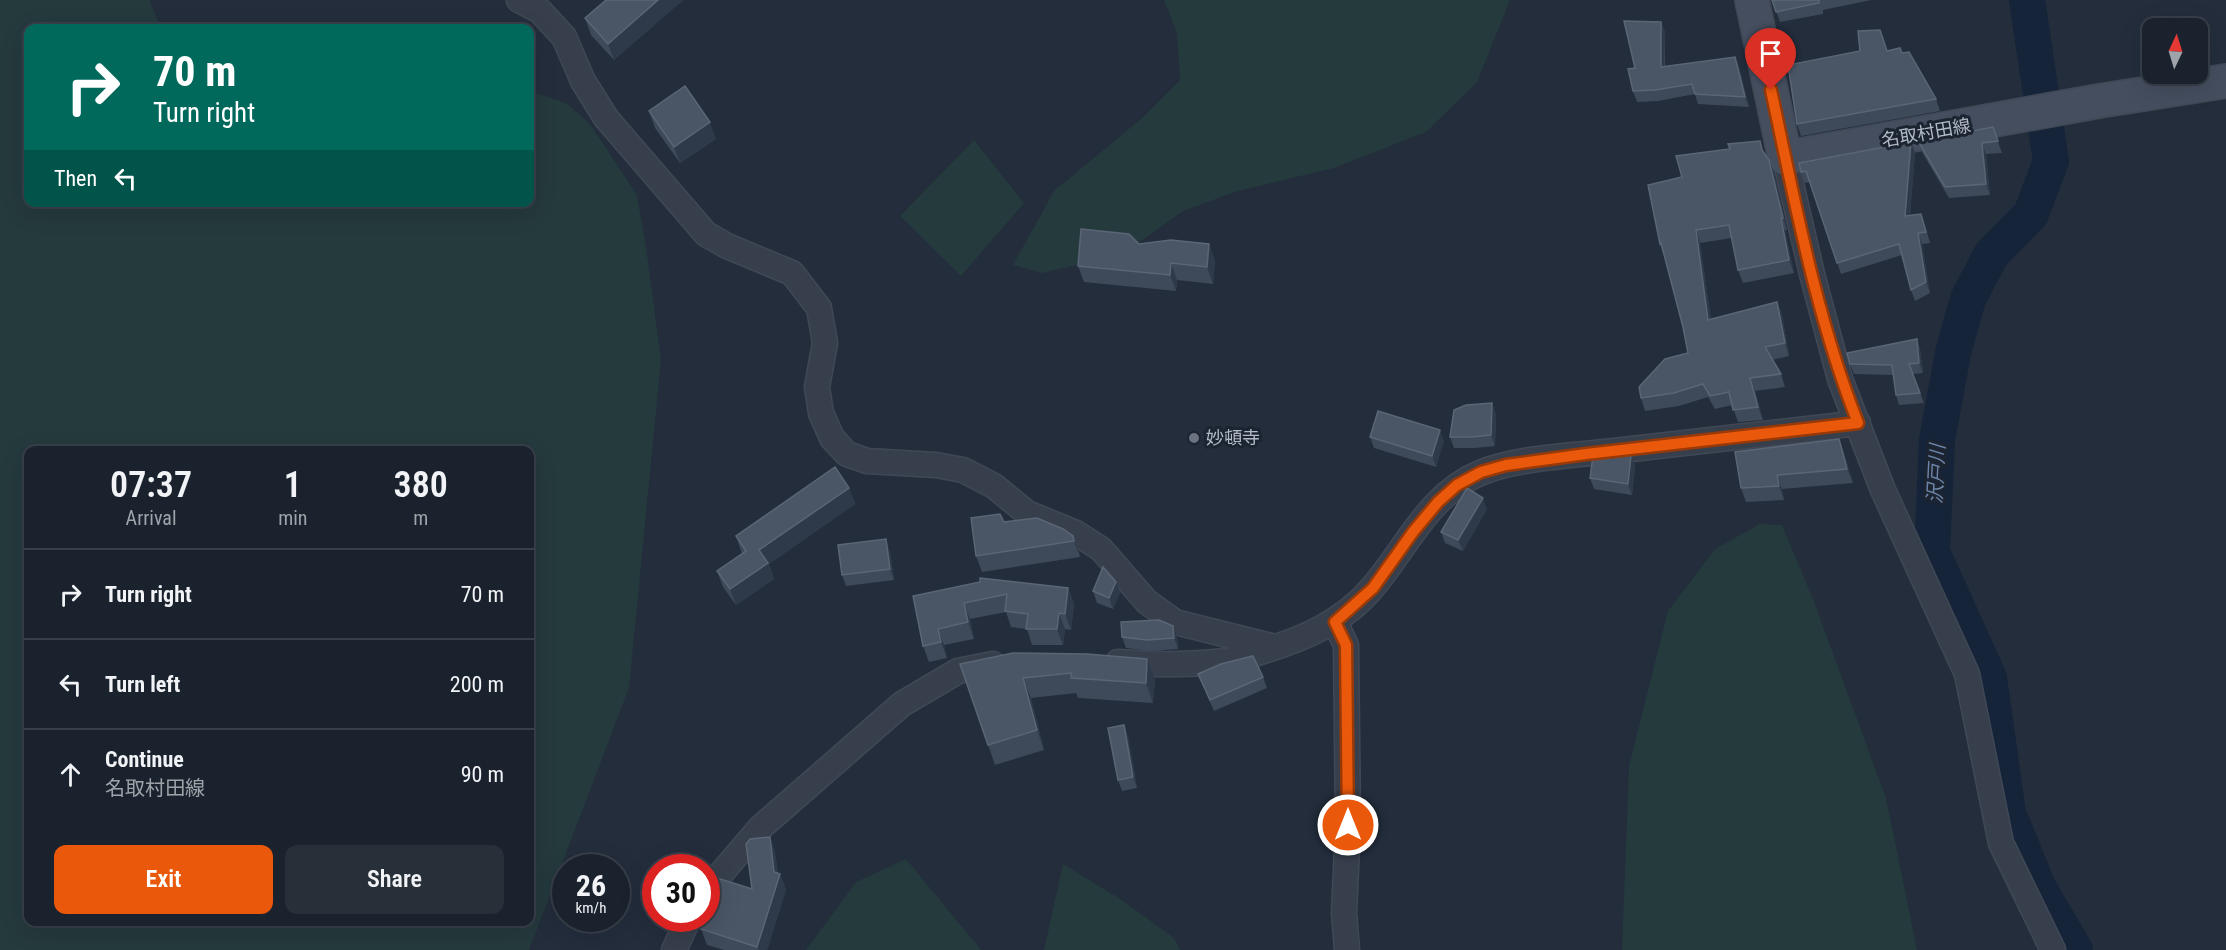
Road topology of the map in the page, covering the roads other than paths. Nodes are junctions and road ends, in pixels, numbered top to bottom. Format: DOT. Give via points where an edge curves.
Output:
graph roads {
  1 [pos="519,0"];
  2 [pos="1752,0"];
  3 [pos="2226,81"];
  4 [pos="1785,158"];
  5 [pos="1858,423"];
  6 [pos="1335,622"];
  7 [pos="1276,647"];
  8 [pos="1019,659"];
  9 [pos="1095,660"];
  10 [pos="720,875"];
  11 [pos="682,932"];
  12 [pos="674,950"];
  13 [pos="1347,950"];
  14 [pos="2053,950"];
  1 -- 7 [label="street" via="540,11 564,37 583,81 606,118 706,234 792,273 819,308 825,343 817,387 821,413 832,438 847,454 867,461 963,470 994,486 1027,513 1076,533 1101,549 1147,602 1175,622"];
  2 -- 4 [label="main road"];
  3 -- 4 [label="main road, 名取村田線"];
  4 -- 5 [label="street" via="1812,274"];
  5 -- 6 [label="street" via="1586,454 1481,472 1457,485 1438,502 1373,588"];
  5 -- 14 [label="street" via="1883,490 1967,674 2001,843"];
  6 -- 7 [label="street"];
  6 -- 13 [label="street" via="1346,645"];
  7 -- 9 [label="street" via="1228,661 1151,665"];
  8 -- 10 [label="street" via="958,671 902,704 760,828"];
  11 -- 12 [label="street"];
}
